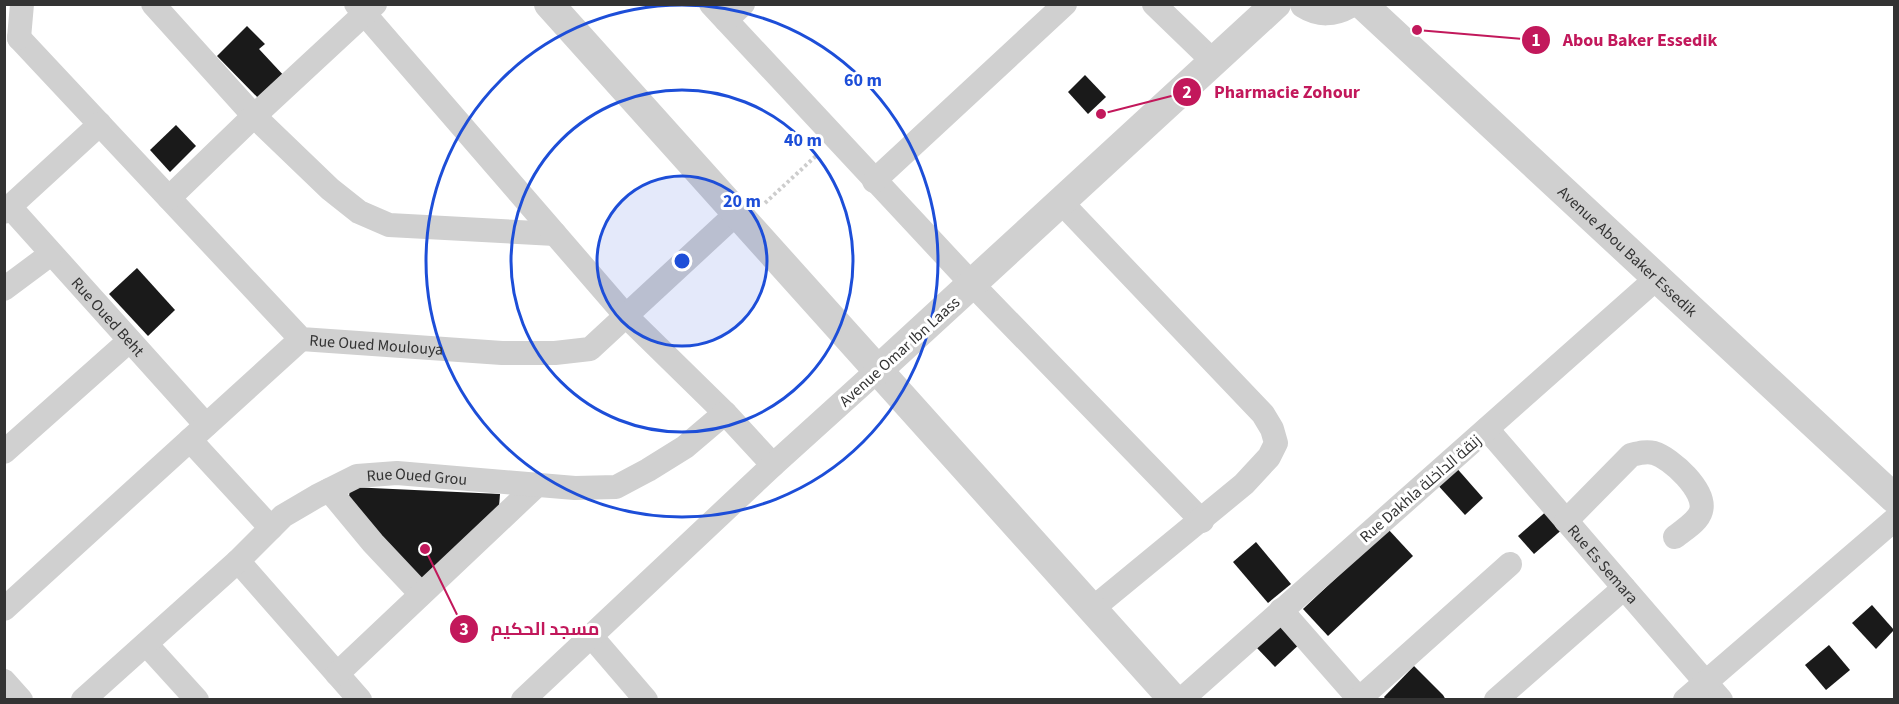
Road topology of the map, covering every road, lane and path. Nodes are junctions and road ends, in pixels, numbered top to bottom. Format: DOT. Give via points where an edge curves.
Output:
graph roads {
  1 [pos="22,4"];
  2 [pos="153,4"];
  3 [pos="1065,4"];
  4 [pos="1154,4"];
  5 [pos="1276,4"];
  6 [pos="1305,4"];
  7 [pos="1348,4"];
  8 [pos="1362,4"];
  9 [pos="553,6"];
  10 [pos="365,8"];
  11 [pos="727,10"];
  12 [pos="12,45"];
  13 [pos="1214,62"];
  14 [pos="254,116"];
  15 [pos="100,124"];
  16 [pos="835,138"];
  17 [pos="874,181"];
  18 [pos="169,198"];
  19 [pos="1061,202"];
  20 [pos="7,210"];
  21 [pos="742,217"];
  22 [pos="555,234"];
  23 [pos="51,254"];
  24 [pos="1658,277"];
  25 [pos="972,284"];
  26 [pos="4,289"];
  27 [pos="626,316"];
  28 [pos="301,339"];
  29 [pos="129,341"];
  30 [pos="878,370"];
  31 [pos="725,413"];
  32 [pos="1487,429"];
  33 [pos="198,432"];
  34 [pos="4,452"];
  35 [pos="773,465"];
  36 [pos="537,484"];
  37 [pos="329,490"];
  38 [pos="1894,498"];
  39 [pos="1894,520"];
  40 [pos="1202,521"];
  41 [pos="1566,521"];
  42 [pos="271,528"];
  43 [pos="1675,537"];
  44 [pos="238,561"];
  45 [pos="1510,564"];
  46 [pos="1624,588"];
  47 [pos="421,594"];
  48 [pos="4,609"];
  49 [pos="1092,609"];
  50 [pos="1281,610"];
  51 [pos="591,636"];
  52 [pos="146,644"];
  53 [pos="337,674"];
  54 [pos="4,681"];
  55 [pos="1705,681"];
  56 [pos="21,699"];
  57 [pos="83,699"];
  58 [pos="197,699"];
  59 [pos="360,699"];
  60 [pos="523,699"];
  61 [pos="646,699"];
  62 [pos="1174,699"];
  63 [pos="1181,699"];
  64 [pos="1359,699"];
  65 [pos="1496,699"];
  66 [pos="1685,699"];
  67 [pos="1721,699"];
  1 -- 12 [label="street"];
  2 -- 14 [label="street"];
  3 -- 17 [label="street"];
  4 -- 13 [label="street"];
  5 -- 13 [label="street, Avenue Omar Ibn Laass"];
  6 -- 7 [label="street" via="1322,11"];
  8 -- 24 [label="street, Avenue Abou Baker Essedik"];
  9 -- 21 [label="street"];
  10 -- 14 [label="street"];
  10 -- 22 [label="street"];
  11 -- 16 [label="street"];
  12 -- 15 [label="street, Rue Oued Moulouya"];
  13 -- 19 [label="street, Avenue Omar Ibn Laass"];
  14 -- 18 [label="street"];
  14 -- 22 [label="street" via="330,189 359,212 389,225"];
  15 -- 18 [label="street, Rue Oued Moulouya"];
  15 -- 20 [label="street"];
  16 -- 17 [label="street"];
  16 -- 21 [label="path"];
  17 -- 25 [label="street"];
  18 -- 28 [label="street, Rue Oued Moulouya"];
  19 -- 25 [label="street, Avenue Omar Ibn Laass"];
  19 -- 40 [label="street" via="1263,414 1272,429 1276,444 1269,457"];
  20 -- 23 [label="street, Rue Oued Beht"];
  21 -- 27 [label="street, Rue Oued Moulouya"];
  21 -- 30 [label="street"];
  22 -- 27 [label="street"];
  23 -- 26 [label="street"];
  23 -- 29 [label="street, Rue Oued Beht"];
  24 -- 32 [label="street, Rue Dakhla زنقة الداخلة"];
  24 -- 38 [label="street, Avenue Abou Baker Essedik"];
  25 -- 30 [label="street, Avenue Omar Ibn Laass"];
  25 -- 40 [label="street"];
  27 -- 28 [label="street, Rue Oued Moulouya" via="590,349 555,353"];
  27 -- 31 [label="street"];
  28 -- 33 [label="street"];
  29 -- 33 [label="street, Rue Oued Beht"];
  29 -- 34 [label="street"];
  30 -- 35 [label="street, Avenue Omar Ibn Laass"];
  30 -- 49 [label="street"];
  31 -- 35 [label="street"];
  31 -- 36 [label="street, Rue Oued Grou" via="684,447 616,487"];
  32 -- 41 [label="street, Rue Es Semara"];
  32 -- 50 [label="street, Rue Dakhla زنقة الداخلة"];
  33 -- 42 [label="street, Rue Oued Beht"];
  33 -- 48 [label="street"];
  35 -- 51 [label="street, Avenue Omar Ibn Laass"];
  36 -- 37 [label="street, Rue Oued Grou" via="397,473 357,476"];
  36 -- 47 [label="street"];
  37 -- 42 [label="street, Rue Oued Grou" via="283,516"];
  37 -- 47 [label="street"];
  39 -- 55 [label="street"];
  40 -- 49 [label="street"];
  41 -- 43 [label="street" via="1631,455 1652,452 1676,464 1702,503 1701,513"];
  41 -- 46 [label="street, Rue Es Semara"];
  42 -- 44 [label="street, Rue Oued Grou"];
  44 -- 52 [label="street, Rue Oued Grou"];
  44 -- 53 [label="street"];
  45 -- 64 [label="street"];
  46 -- 55 [label="street, Rue Es Semara"];
  46 -- 65 [label="street"];
  47 -- 53 [label="street"];
  49 -- 62 [label="street"];
  50 -- 63 [label="street, Rue Dakhla زنقة الداخلة"];
  50 -- 64 [label="street"];
  51 -- 60 [label="street, Avenue Omar Ibn Laass"];
  51 -- 61 [label="street"];
  52 -- 57 [label="street, Rue Oued Grou"];
  52 -- 58 [label="street"];
  53 -- 59 [label="street"];
  54 -- 56 [label="street"];
  55 -- 66 [label="street"];
  55 -- 67 [label="street, Rue Es Semara"];
}
